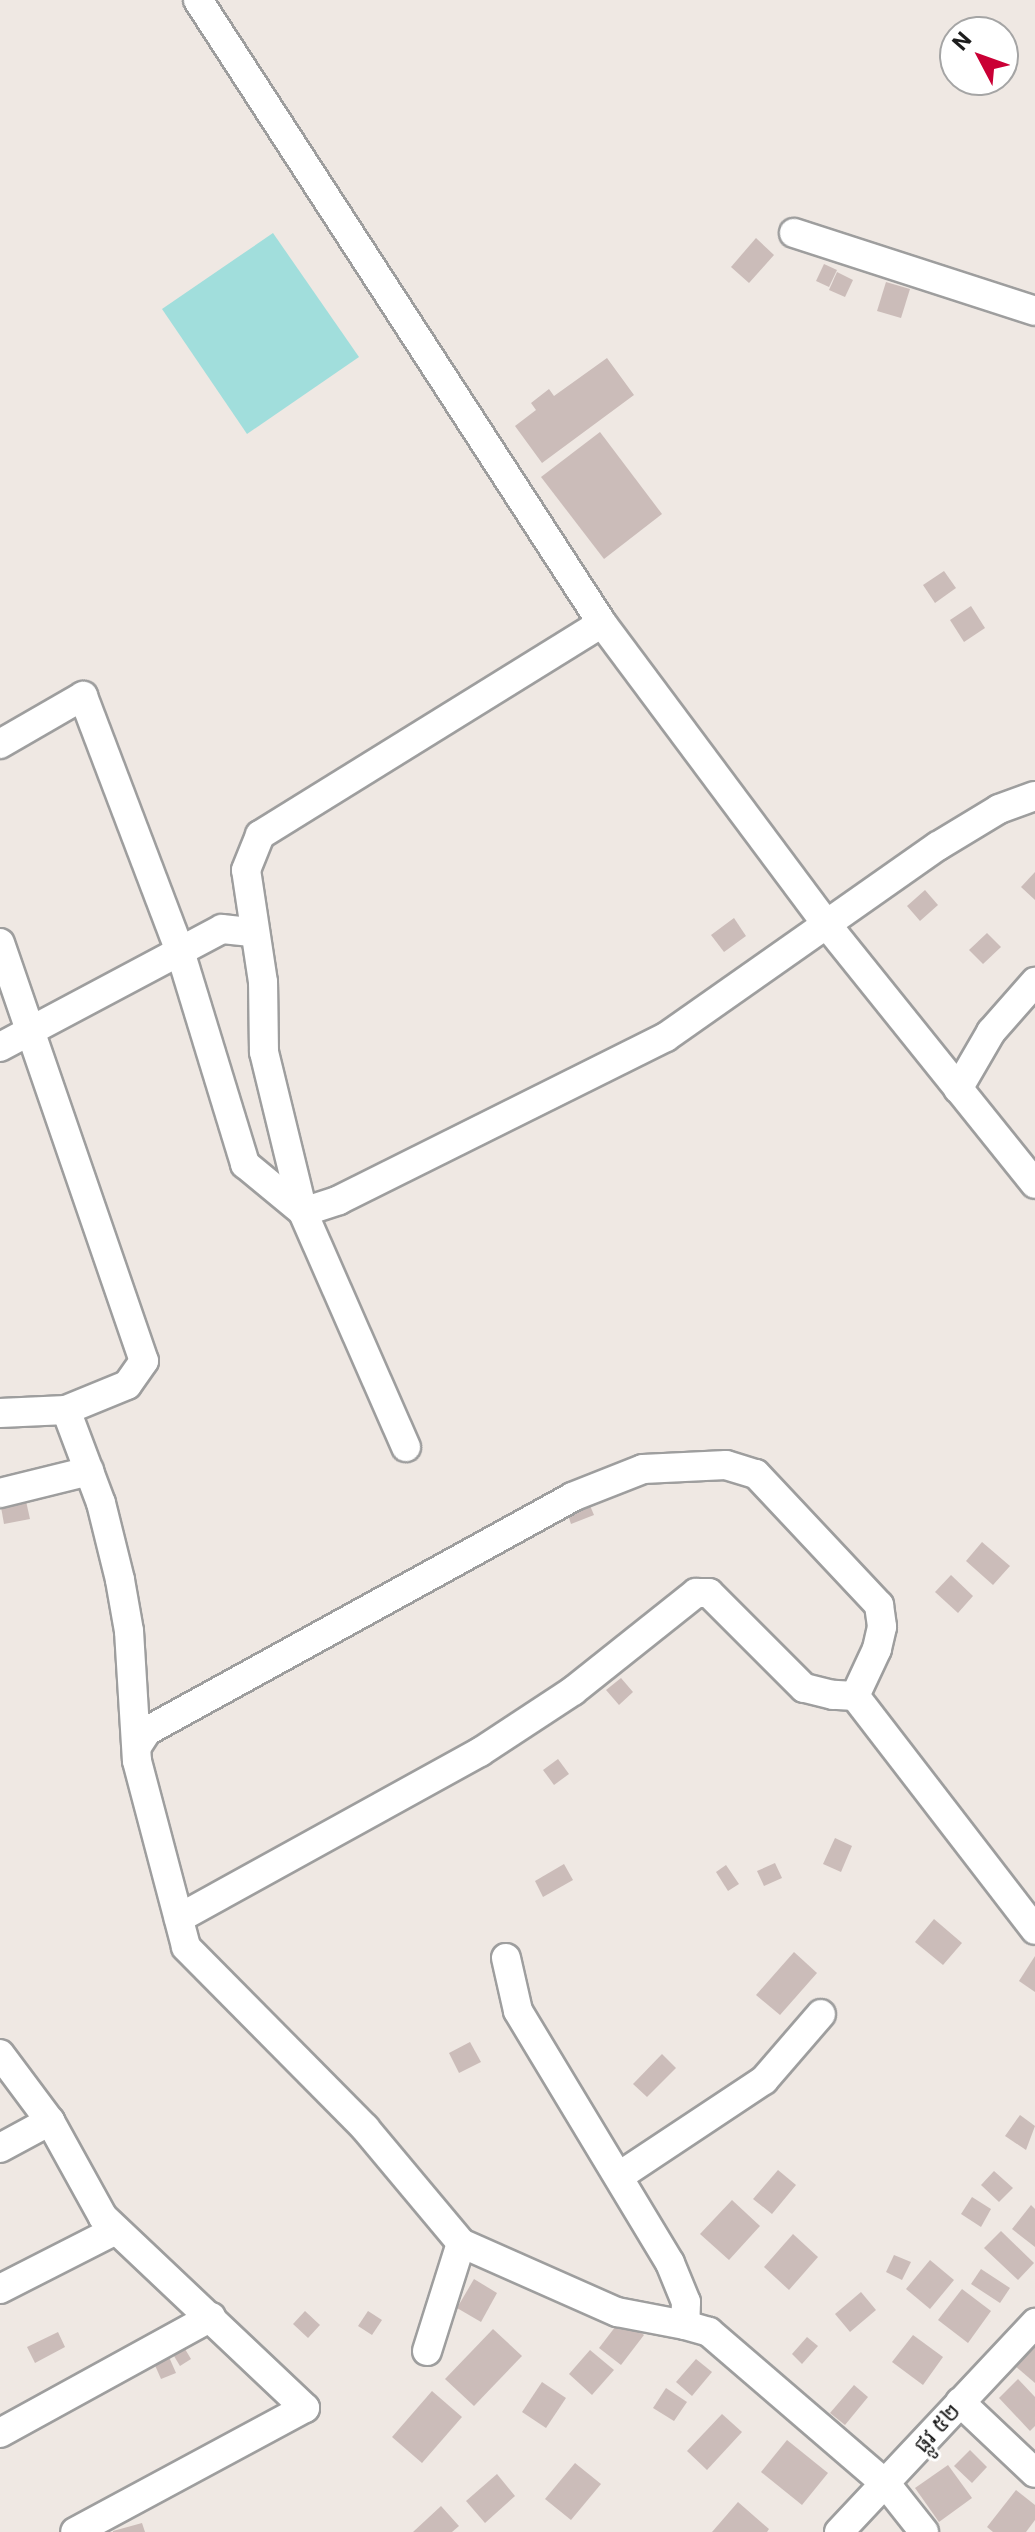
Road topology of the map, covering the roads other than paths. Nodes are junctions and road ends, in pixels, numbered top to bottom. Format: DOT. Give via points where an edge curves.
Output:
graph roads {
  1 [pos="198,0"];
  2 [pos="794,233"];
  3 [pos="1035,311"];
  4 [pos="602,623"];
  5 [pos="0,744"];
  6 [pos="1035,796"];
  7 [pos="827,925"];
  8 [pos="252,932"];
  9 [pos="0,943"];
  10 [pos="180,951"];
  11 [pos="1035,982"];
  12 [pos="31,1033"];
  13 [pos="0,1047"];
  14 [pos="958,1089"];
  15 [pos="1035,1184"];
  16 [pos="303,1212"];
  17 [pos="66,1410"];
  18 [pos="0,1413"];
  19 [pos="406,1447"];
  20 [pos="89,1471"];
  21 [pos="0,1493"];
  22 [pos="855,1696"];
  23 [pos="138,1745"];
  24 [pos="179,1918"];
  25 [pos="1035,1930"];
  26 [pos="506,1958"];
  27 [pos="821,2014"];
  28 [pos="0,2054"];
  29 [pos="50,2121"];
  30 [pos="0,2148"];
  31 [pos="621,2175"];
  32 [pos="116,2230"];
  33 [pos="461,2243"];
  34 [pos="0,2289"];
  35 [pos="211,2317"];
  36 [pos="1035,2323"];
  37 [pos="685,2325"];
  38 [pos="427,2351"];
  39 [pos="960,2402"];
  40 [pos="0,2433"];
  41 [pos="1035,2473"];
  42 [pos="886,2484"];
  43 [pos="75,2532"];
  44 [pos="839,2532"];
  45 [pos="924,2532"];
  1 -- 4 [label="street"];
  2 -- 3 [label="street"];
  4 -- 7 [label="street"];
  4 -- 8 [label="street" via="260,835 246,870"];
  5 -- 10 [label="street" via="83,696"];
  6 -- 7 [label="street" via="987,816"];
  7 -- 14 [label="street"];
  7 -- 16 [label="street" via="666,1037 339,1200"];
  8 -- 10 [label="street" via="222,929"];
  8 -- 16 [label="street" via="263,982 264,1052"];
  9 -- 12 [label="street"];
  10 -- 12 [label="street"];
  10 -- 16 [label="street" via="245,1164"];
  11 -- 14 [label="street" via="991,1032"];
  12 -- 13 [label="street"];
  12 -- 17 [label="street" via="144,1361 127,1385"];
  14 -- 15 [label="street"];
  16 -- 19 [label="street"];
  17 -- 18 [label="street"];
  17 -- 20 [label="street"];
  20 -- 21 [label="street"];
  20 -- 23 [label="street" via="129,1631"];
  22 -- 23 [label="street" via="877,1649 879,1605 756,1474 726,1465 695,1464 643,1469 572,1497 147,1731"];
  22 -- 24 [label="street" via="804,1688 709,1593 696,1593 573,1691 480,1752"];
  22 -- 25 [label="street"];
  23 -- 24 [label="street" via="137,1761"];
  24 -- 33 [label="street" via="186,1947 203,1968 365,2128"];
  26 -- 31 [label="street" via="518,2011"];
  27 -- 31 [label="street" via="764,2080"];
  28 -- 29 [label="street"];
  29 -- 30 [label="street"];
  29 -- 32 [label="street" via="103,2217"];
  31 -- 37 [label="street" via="670,2263 686,2302"];
  32 -- 34 [label="street"];
  32 -- 35 [label="street"];
  33 -- 37 [label="street" via="617,2312"];
  33 -- 38 [label="street"];
  35 -- 40 [label="street"];
  35 -- 43 [label="street" via="305,2408"];
  36 -- 39 [label="street, ផ្លូវ ៥២"];
  37 -- 42 [label="street" via="709,2332"];
  39 -- 41 [label="street"];
  39 -- 42 [label="street, ផ្លូវ ៥២"];
  42 -- 44 [label="street, ផ្លូវ ៥២"];
  42 -- 45 [label="street"];
}
